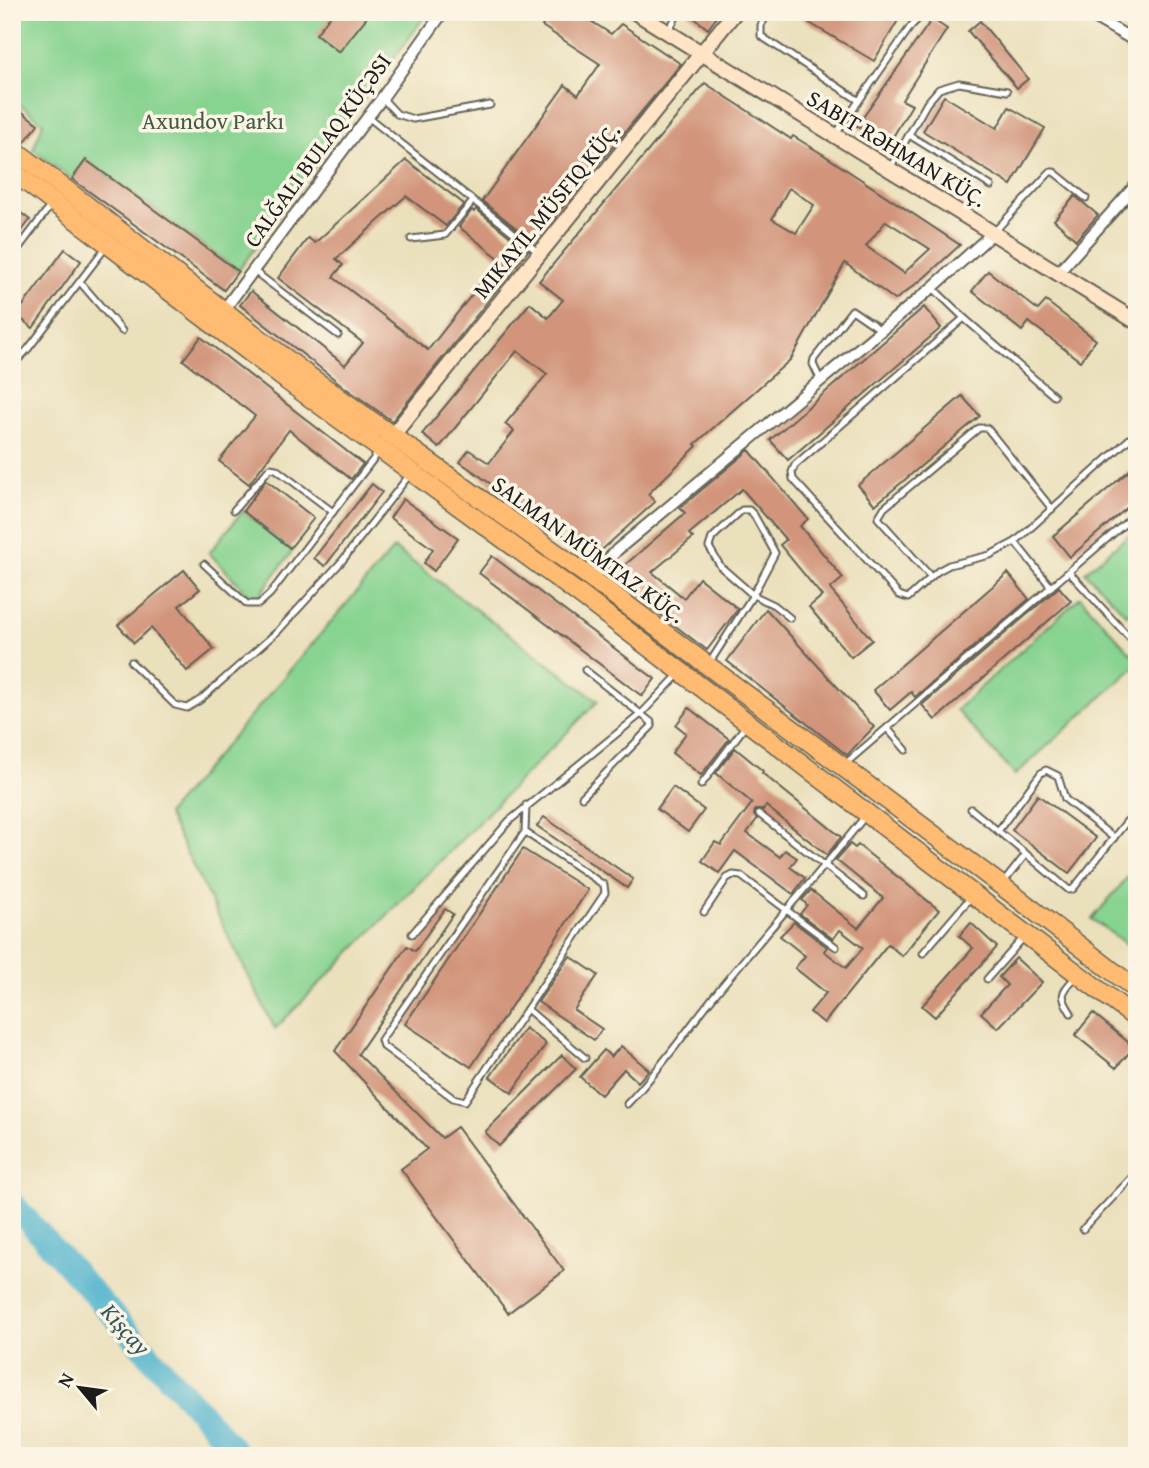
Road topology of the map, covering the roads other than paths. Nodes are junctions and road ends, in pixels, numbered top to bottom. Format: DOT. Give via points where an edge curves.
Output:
graph roads {
  1 [pos="443,12"];
  2 [pos="635,12"];
  3 [pos="679,12"];
  4 [pos="735,12"];
  5 [pos="769,12"];
  6 [pos="925,12"];
  7 [pos="1085,12"];
  8 [pos="667,33"];
  9 [pos="1137,42"];
  10 [pos="702,55"];
  11 [pos="1007,91"];
  12 [pos="382,98"];
  13 [pos="858,100"];
  14 [pos="490,104"];
  15 [pos="368,117"];
  16 [pos="909,135"];
  17 [pos="834,137"];
  18 [pos="12,148"];
  19 [pos="12,171"];
  20 [pos="889,171"];
  21 [pos="991,186"];
  22 [pos="1134,192"];
  23 [pos="59,195"];
  24 [pos="1086,198"];
  25 [pos="473,201"];
  26 [pos="993,233"];
  27 [pos="411,239"];
  28 [pos="107,245"];
  29 [pos="540,254"];
  30 [pos="12,257"];
  31 [pos="254,271"];
  32 [pos="1058,273"];
  33 [pos="79,282"];
  34 [pos="933,287"];
  35 [pos="218,317"];
  36 [pos="964,318"];
  37 [pos="1137,322"];
  38 [pos="881,330"];
  39 [pos="122,331"];
  40 [pos="338,335"];
  41 [pos="12,366"];
  42 [pos="821,380"];
  43 [pos="1054,396"];
  44 [pos="1137,432"];
  45 [pos="392,436"];
  46 [pos="380,450"];
  47 [pos="412,472"];
  48 [pos="1052,509"];
  49 [pos="234,510"];
  50 [pos="333,512"];
  51 [pos="1137,513"];
  52 [pos="1015,542"];
  53 [pos="204,564"];
  54 [pos="1069,572"];
  55 [pos="931,577"];
  56 [pos="591,578"];
  57 [pos="1051,587"];
  58 [pos="754,595"];
  59 [pos="790,618"];
  60 [pos="1137,646"];
  61 [pos="700,661"];
  62 [pos="131,662"];
  63 [pos="585,670"];
  64 [pos="681,672"];
  65 [pos="744,693"];
  66 [pos="731,709"];
  67 [pos="640,714"];
  68 [pos="748,723"];
  69 [pos="887,728"];
  70 [pos="906,750"];
  71 [pos="842,766"];
  72 [pos="701,785"];
  73 [pos="582,797"];
  74 [pos="526,805"];
  75 [pos="971,809"];
  76 [pos="868,813"];
  77 [pos="759,814"];
  78 [pos="1127,821"];
  79 [pos="998,831"];
  80 [pos="525,832"];
  81 [pos="1114,838"];
  82 [pos="1026,854"];
  83 [pos="827,865"];
  84 [pos="1002,886"];
  85 [pos="864,896"];
  86 [pos="981,899"];
  87 [pos="704,912"];
  88 [pos="412,933"];
  89 [pos="1027,934"];
  90 [pos="836,947"];
  91 [pos="923,953"];
  92 [pos="1077,974"];
  93 [pos="987,979"];
  94 [pos="1137,990"];
  95 [pos="527,1009"];
  96 [pos="1071,1013"];
  97 [pos="1137,1019"];
  98 [pos="585,1058"];
  99 [pos="627,1104"];
  100 [pos="1137,1172"];
  101 [pos="1083,1229"];
  1 -- 12 [label="street"];
  2 -- 8 [label="main road, SABIT RƏHMAN KÜÇ."];
  3 -- 8 [label="lane"];
  4 -- 10 [label="main road"];
  5 -- 13 [label="lane" via="761,36"];
  6 -- 13 [label="lane"];
  7 -- 9 [label="street"];
  8 -- 10 [label="main road, SABIT RƏHMAN KÜÇ."];
  10 -- 17 [label="main road, SABIT RƏHMAN KÜÇ."];
  10 -- 29 [label="main road"];
  11 -- 16 [label="lane" via="959,83 939,89"];
  12 -- 14 [label="lane" via="397,114 413,119"];
  12 -- 15 [label="street"];
  13 -- 17 [label="lane"];
  15 -- 25 [label="lane"];
  15 -- 31 [label="street"];
  16 -- 20 [label="lane"];
  16 -- 21 [label="lane"];
  17 -- 20 [label="main road, SABIT RƏHMAN KÜÇ."];
  18 -- 23 [label="highway, SALMAN MÜMTAZ KÜÇ."];
  19 -- 23 [label="highway"];
  20 -- 26 [label="main road, SABIT RƏHMAN KÜÇ."];
  22 -- 32 [label="street"];
  23 -- 28 [label="highway"];
  23 -- 30 [label="lane"];
  23 -- 35 [label="highway, SALMAN MÜMTAZ KÜÇ."];
  24 -- 26 [label="lane" via="1050,172"];
  25 -- 27 [label="lane" via="445,235"];
  25 -- 29 [label="lane"];
  26 -- 32 [label="main road, SABIT RƏHMAN KÜÇ."];
  26 -- 34 [label="street"];
  28 -- 33 [label="lane"];
  28 -- 35 [label="highway"];
  29 -- 45 [label="main road"];
  31 -- 35 [label="street"];
  31 -- 40 [label="lane"];
  32 -- 37 [label="main road, SABIT RƏHMAN KÜÇ."];
  33 -- 39 [label="lane"];
  33 -- 41 [label="lane"];
  34 -- 36 [label="lane"];
  34 -- 38 [label="street"];
  35 -- 45 [label="highway, SALMAN MÜMTAZ KÜÇ."];
  35 -- 46 [label="highway"];
  36 -- 43 [label="lane"];
  36 -- 55 [label="lane" via="792,472 793,479 899,595 908,598"];
  38 -- 42 [label="street"];
  38 -- 42 [label="lane" via="852,310 814,359"];
  42 -- 56 [label="street" via="617,550"];
  44 -- 48 [label="lane"];
  45 -- 56 [label="highway, SALMAN MÜMTAZ KÜÇ."];
  46 -- 47 [label="highway"];
  46 -- 50 [label="lane"];
  47 -- 62 [label="lane" via="288,621 200,700 187,708 175,705"];
  47 -- 64 [label="highway"];
  48 -- 52 [label="lane"];
  48 -- 55 [label="lane" via="987,428 979,428 878,518"];
  49 -- 50 [label="lane" via="270,468"];
  50 -- 53 [label="lane" via="259,604 247,604"];
  51 -- 54 [label="lane"];
  52 -- 55 [label="lane" via="990,555 949,565"];
  52 -- 57 [label="lane"];
  54 -- 57 [label="lane"];
  54 -- 60 [label="lane"];
  56 -- 61 [label="highway, SALMAN MÜMTAZ KÜÇ."];
  57 -- 69 [label="lane"];
  58 -- 58 [label="lane" via="722,567 709,547 712,538 742,510 754,515 775,553"];
  58 -- 59 [label="lane"];
  58 -- 61 [label="lane"];
  61 -- 64 [label="highway"];
  61 -- 65 [label="highway, SALMAN MÜMTAZ KÜÇ."];
  63 -- 67 [label="lane"];
  64 -- 66 [label="highway"];
  64 -- 67 [label="lane"];
  65 -- 66 [label="highway"];
  65 -- 71 [label="highway, SALMAN MÜMTAZ KÜÇ."];
  66 -- 68 [label="highway"];
  67 -- 73 [label="lane" via="651,722 650,729"];
  67 -- 74 [label="lane"];
  68 -- 72 [label="lane"];
  68 -- 76 [label="highway"];
  69 -- 70 [label="lane"];
  69 -- 71 [label="lane"];
  71 -- 84 [label="highway, SALMAN MÜMTAZ KÜÇ."];
  74 -- 80 [label="lane"];
  74 -- 88 [label="lane"];
  75 -- 79 [label="lane"];
  76 -- 83 [label="lane"];
  76 -- 86 [label="highway"];
  77 -- 83 [label="lane"];
  78 -- 81 [label="lane"];
  79 -- 81 [label="lane" via="1046,770 1058,776 1065,799"];
  79 -- 82 [label="lane"];
  80 -- 95 [label="lane" via="604,885 605,893"];
  80 -- 95 [label="lane" via="381,1040 453,1098 465,1101"];
  81 -- 82 [label="lane" via="1069,890"];
  82 -- 84 [label="lane"];
  83 -- 85 [label="lane"];
  83 -- 99 [label="lane"];
  84 -- 86 [label="highway"];
  84 -- 94 [label="highway, SALMAN MÜMTAZ KÜÇ."];
  86 -- 89 [label="highway"];
  86 -- 91 [label="lane"];
  87 -- 90 [label="lane" via="727,878 741,876"];
  89 -- 92 [label="highway"];
  89 -- 93 [label="lane"];
  92 -- 96 [label="lane" via="1061,998"];
  92 -- 97 [label="highway"];
  95 -- 98 [label="lane"];
  100 -- 101 [label="lane"];
}
